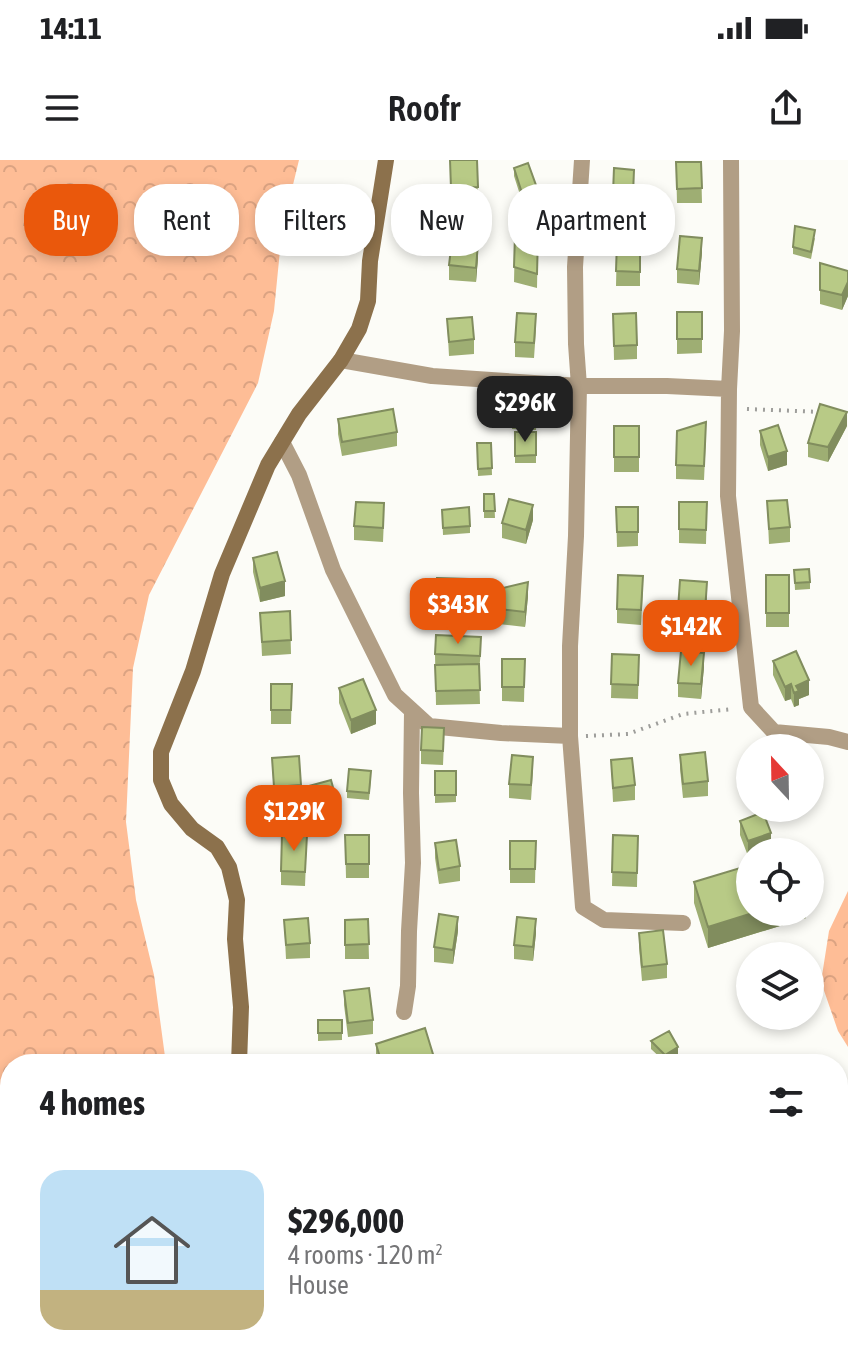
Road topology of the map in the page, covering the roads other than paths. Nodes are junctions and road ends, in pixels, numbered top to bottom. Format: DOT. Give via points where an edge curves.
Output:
graph roads {
  1 [pos="386,160"];
  2 [pos="582,160"];
  3 [pos="731,160"];
  4 [pos="341,360"];
  5 [pos="579,386"];
  6 [pos="729,389"];
  7 [pos="282,442"];
  8 [pos="412,711"];
  9 [pos="570,736"];
  10 [pos="848,742"];
  11 [pos="683,923"];
  12 [pos="404,1012"];
  13 [pos="239,1054"];
  1 -- 4 [label="main road" via="368,301"];
  2 -- 5 [label="street" via="575,267"];
  3 -- 6 [label="street"];
  4 -- 5 [label="street" via="432,376"];
  4 -- 7 [label="main road"];
  5 -- 6 [label="street"];
  5 -- 9 [label="street"];
  6 -- 10 [label="street" via="728,496 751,707 774,732"];
  7 -- 8 [label="street" via="333,570 395,695"];
  7 -- 13 [label="main road" via="222,574 193,671 161,752 161,780 171,804 217,847 229,867 237,900"];
  8 -- 9 [label="street" via="429,726"];
  8 -- 12 [label="street" via="413,863"];
  9 -- 11 [label="street" via="583,907 604,920"];
}
